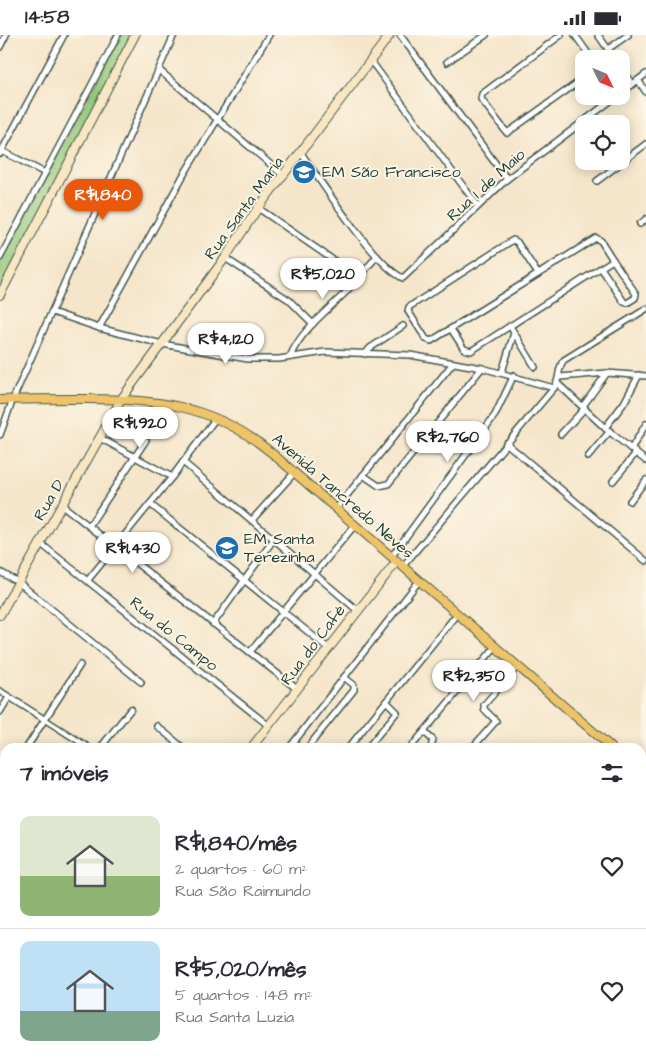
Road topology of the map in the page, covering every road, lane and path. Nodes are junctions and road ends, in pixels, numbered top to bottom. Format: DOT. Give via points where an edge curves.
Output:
graph roads {
  1 [pos="6,35"];
  2 [pos="64,35"];
  3 [pos="118,35"];
  4 [pos="135,35"];
  5 [pos="174,35"];
  6 [pos="269,35"];
  7 [pos="390,35"];
  8 [pos="400,35"];
  9 [pos="486,35"];
  10 [pos="561,35"];
  11 [pos="575,35"];
  12 [pos="598,35"];
  13 [pos="628,35"];
  14 [pos="478,37"];
  15 [pos="0,47"];
  16 [pos="608,49"];
  17 [pos="586,50"];
  18 [pos="371,61"];
  19 [pos="447,62"];
  20 [pos="159,70"];
  21 [pos="646,74"];
  22 [pos="630,77"];
  23 [pos="635,82"];
  24 [pos="575,84"];
  25 [pos="630,86"];
  26 [pos="646,92"];
  27 [pos="605,105"];
  28 [pos="218,118"];
  29 [pos="646,144"];
  30 [pos="1,152"];
  31 [pos="301,153"];
  32 [pos="45,173"];
  33 [pos="283,175"];
  34 [pos="506,179"];
  35 [pos="597,181"];
  36 [pos="477,205"];
  37 [pos="258,209"];
  38 [pos="646,219"];
  39 [pos="640,224"];
  40 [pos="377,256"];
  41 [pos="0,258"];
  42 [pos="225,258"];
  43 [pos="613,260"];
  44 [pos="339,264"];
  45 [pos="601,268"];
  46 [pos="538,274"];
  47 [pos="0,295"];
  48 [pos="646,309"];
  49 [pos="52,312"];
  50 [pos="313,324"];
  51 [pos="403,326"];
  52 [pos="510,326"];
  53 [pos="99,328"];
  54 [pos="451,329"];
  55 [pos="514,333"];
  56 [pos="162,344"];
  57 [pos="365,354"];
  58 [pos="290,357"];
  59 [pos="453,363"];
  60 [pos="535,367"];
  61 [pos="482,368"];
  62 [pos="502,373"];
  63 [pos="607,373"];
  64 [pos="514,375"];
  65 [pos="640,375"];
  66 [pos="646,376"];
  67 [pos="560,377"];
  68 [pos="556,386"];
  69 [pos="122,398"];
  70 [pos="13,399"];
  71 [pos="0,400"];
  72 [pos="584,407"];
  73 [pos="216,417"];
  74 [pos="646,424"];
  75 [pos="608,430"];
  76 [pos="561,434"];
  77 [pos="0,435"];
  78 [pos="100,438"];
  79 [pos="146,440"];
  80 [pos="506,443"];
  81 [pos="634,451"];
  82 [pos="135,457"];
  83 [pos="588,457"];
  84 [pos="646,461"];
  85 [pos="183,462"];
  86 [pos="295,472"];
  87 [pos="363,475"];
  88 [pos="172,477"];
  89 [pos="646,480"];
  90 [pos="613,481"];
  91 [pos="630,501"];
  92 [pos="150,504"];
  93 [pos="62,505"];
  94 [pos="336,509"];
  95 [pos="252,520"];
  96 [pos="355,525"];
  97 [pos="89,526"];
  98 [pos="274,539"];
  99 [pos="40,543"];
  100 [pos="115,547"];
  101 [pos="397,561"];
  102 [pos="646,561"];
  103 [pos="0,572"];
  104 [pos="314,573"];
  105 [pos="88,580"];
  106 [pos="244,580"];
  107 [pos="419,581"];
  108 [pos="18,582"];
  109 [pos="357,610"];
  110 [pos="283,611"];
  111 [pos="456,614"];
  112 [pos="0,615"];
  113 [pos="213,624"];
  114 [pos="495,647"];
  115 [pos="328,648"];
  116 [pos="250,652"];
  117 [pos="80,665"];
  118 [pos="517,667"];
  119 [pos="344,677"];
  120 [pos="141,682"];
  121 [pos="297,689"];
  122 [pos="0,691"];
  123 [pos="9,697"];
  124 [pos="386,701"];
  125 [pos="131,709"];
  126 [pos="0,711"];
  127 [pos="44,720"];
  128 [pos="157,726"];
  129 [pos="269,726"];
  130 [pos="424,732"];
  131 [pos="79,741"];
  132 [pos="30,743"];
  133 [pos="82,743"];
  134 [pos="104,743"];
  135 [pos="177,743"];
  136 [pos="255,743"];
  137 [pos="293,743"];
  138 [pos="311,743"];
  139 [pos="351,743"];
  140 [pos="371,743"];
  141 [pos="414,743"];
  142 [pos="432,743"];
  143 [pos="477,743"];
  144 [pos="606,743"];
  1 -- 15 [label="street"];
  2 -- 30 [label="street"];
  3 -- 32 [label="street"];
  4 -- 47 [label="street"];
  5 -- 20 [label="street"];
  6 -- 28 [label="street"];
  7 -- 18 [label="street, Rua Santa Maria"];
  8 -- 34 [label="street"];
  9 -- 14 [label="street"];
  10 -- 24 [label="street" via="482,94 481,99 507,133"];
  11 -- 17 [label="street"];
  12 -- 16 [label="street"];
  13 -- 16 [label="street"];
  14 -- 19 [label="street"];
  18 -- 31 [label="street, Rua Santa Maria"];
  18 -- 36 [label="street"];
  20 -- 28 [label="street"];
  20 -- 49 [label="street"];
  21 -- 23 [label="street"];
  22 -- 23 [label="street"];
  23 -- 25 [label="street"];
  23 -- 26 [label="street"];
  27 -- 34 [label="street, Rua 1 de Maio"];
  28 -- 33 [label="street"];
  28 -- 53 [label="street"];
  29 -- 35 [label="street"];
  30 -- 32 [label="street"];
  31 -- 33 [label="street, Rua Santa Maria"];
  31 -- 40 [label="street"];
  32 -- 41 [label="street"];
  33 -- 37 [label="street, Rua Santa Maria"];
  34 -- 36 [label="street, Rua 1 de Maio"];
  36 -- 40 [label="street, Rua 1 de Maio" via="405,277 400,277"];
  37 -- 42 [label="street, Rua Santa Maria"];
  37 -- 44 [label="street"];
  38 -- 39 [label="street"];
  40 -- 50 [label="street"];
  42 -- 50 [label="street" via="289,300"];
  42 -- 56 [label="street, Rua Santa Maria"];
  43 -- 45 [label="street"];
  43 -- 45 [label="street" via="636,294 627,303"];
  43 -- 46 [label="street" via="596,238"];
  45 -- 52 [label="street"];
  46 -- 54 [label="street"];
  46 -- 54 [label="street" via="513,240 408,309 428,341"];
  48 -- 67 [label="street" via="564,360"];
  49 -- 53 [label="street"];
  49 -- 70 [label="street"];
  50 -- 58 [label="street"];
  51 -- 57 [label="street" via="370,347"];
  52 -- 54 [label="street" via="468,351"];
  52 -- 55 [label="street"];
  53 -- 56 [label="street"];
  55 -- 60 [label="street"];
  55 -- 62 [label="street"];
  56 -- 58 [label="street" via="248,359"];
  56 -- 69 [label="street, Rua Santa Maria"];
  57 -- 58 [label="street" via="325,352"];
  57 -- 59 [label="street" via="410,355"];
  59 -- 61 [label="street"];
  59 -- 87 [label="street"];
  61 -- 62 [label="street"];
  61 -- 87 [label="street" via="388,484 379,486"];
  62 -- 64 [label="street"];
  63 -- 65 [label="street"];
  63 -- 67 [label="street"];
  63 -- 72 [label="street"];
  64 -- 68 [label="street"];
  64 -- 101 [label="street" via="494,415"];
  65 -- 66 [label="street"];
  65 -- 75 [label="street"];
  67 -- 68 [label="street"];
  68 -- 72 [label="street"];
  68 -- 80 [label="street"];
  69 -- 70 [label="main road, Avenida Tancredo Neves"];
  69 -- 73 [label="main road, Avenida Tancredo Neves" via="165,403"];
  69 -- 78 [label="street, Rua D"];
  70 -- 71 [label="main road, Avenida Tancredo Neves"];
  70 -- 77 [label="street"];
  72 -- 75 [label="street"];
  72 -- 76 [label="street"];
  73 -- 85 [label="street"];
  73 -- 86 [label="main road, Avenida Tancredo Neves" via="250,436"];
  74 -- 81 [label="street"];
  75 -- 81 [label="street"];
  75 -- 83 [label="street"];
  78 -- 82 [label="street"];
  78 -- 93 [label="street, Rua D"];
  79 -- 82 [label="street"];
  80 -- 101 [label="street"];
  80 -- 102 [label="street"];
  81 -- 84 [label="street"];
  81 -- 90 [label="street"];
  82 -- 88 [label="street"];
  82 -- 97 [label="street"];
  85 -- 88 [label="street"];
  85 -- 95 [label="street"];
  86 -- 94 [label="main road, Avenida Tancredo Neves"];
  86 -- 95 [label="street"];
  87 -- 94 [label="street"];
  88 -- 92 [label="street"];
  89 -- 91 [label="street"];
  92 -- 100 [label="street"];
  92 -- 106 [label="street"];
  93 -- 97 [label="street"];
  93 -- 99 [label="street, Rua D"];
  94 -- 96 [label="main road, Avenida Tancredo Neves"];
  95 -- 98 [label="street"];
  96 -- 101 [label="main road, Avenida Tancredo Neves"];
  96 -- 104 [label="street"];
  97 -- 100 [label="street"];
  98 -- 104 [label="street"];
  98 -- 106 [label="street"];
  99 -- 105 [label="street, Rua do Campo"];
  99 -- 108 [label="street, Rua D"];
  100 -- 105 [label="street"];
  100 -- 113 [label="street"];
  101 -- 107 [label="main road, Avenida Tancredo Neves"];
  101 -- 109 [label="street, Rua do Café"];
  103 -- 108 [label="street"];
  104 -- 109 [label="street"];
  104 -- 110 [label="street"];
  105 -- 129 [label="street, Rua do Campo"];
  106 -- 110 [label="street"];
  106 -- 113 [label="street"];
  107 -- 111 [label="main road, Avenida Tancredo Neves"];
  107 -- 119 [label="street"];
  108 -- 112 [label="street, Rua D"];
  108 -- 120 [label="street"];
  109 -- 115 [label="street, Rua do Café"];
  110 -- 115 [label="street"];
  110 -- 116 [label="street"];
  111 -- 114 [label="main road, Avenida Tancredo Neves"];
  111 -- 124 [label="street"];
  113 -- 116 [label="street"];
  114 -- 118 [label="main road, Avenida Tancredo Neves"];
  114 -- 130 [label="street"];
  115 -- 121 [label="street, Rua do Café"];
  116 -- 121 [label="street"];
  117 -- 127 [label="street"];
  118 -- 143 [label="street" via="484,705 496,721"];
  118 -- 144 [label="main road, Avenida Tancredo Neves"];
  119 -- 137 [label="street"];
  119 -- 138 [label="street" via="354,685 354,689"];
  121 -- 129 [label="street, Rua do Café"];
  122 -- 123 [label="street"];
  123 -- 126 [label="street"];
  123 -- 127 [label="street"];
  124 -- 139 [label="street"];
  124 -- 140 [label="street" via="397,712"];
  125 -- 134 [label="street"];
  127 -- 131 [label="street"];
  127 -- 132 [label="street"];
  128 -- 135 [label="street"];
  129 -- 136 [label="street, Rua do Café"];
  130 -- 141 [label="street"];
  130 -- 142 [label="street"];
  131 -- 133 [label="street"];
}
